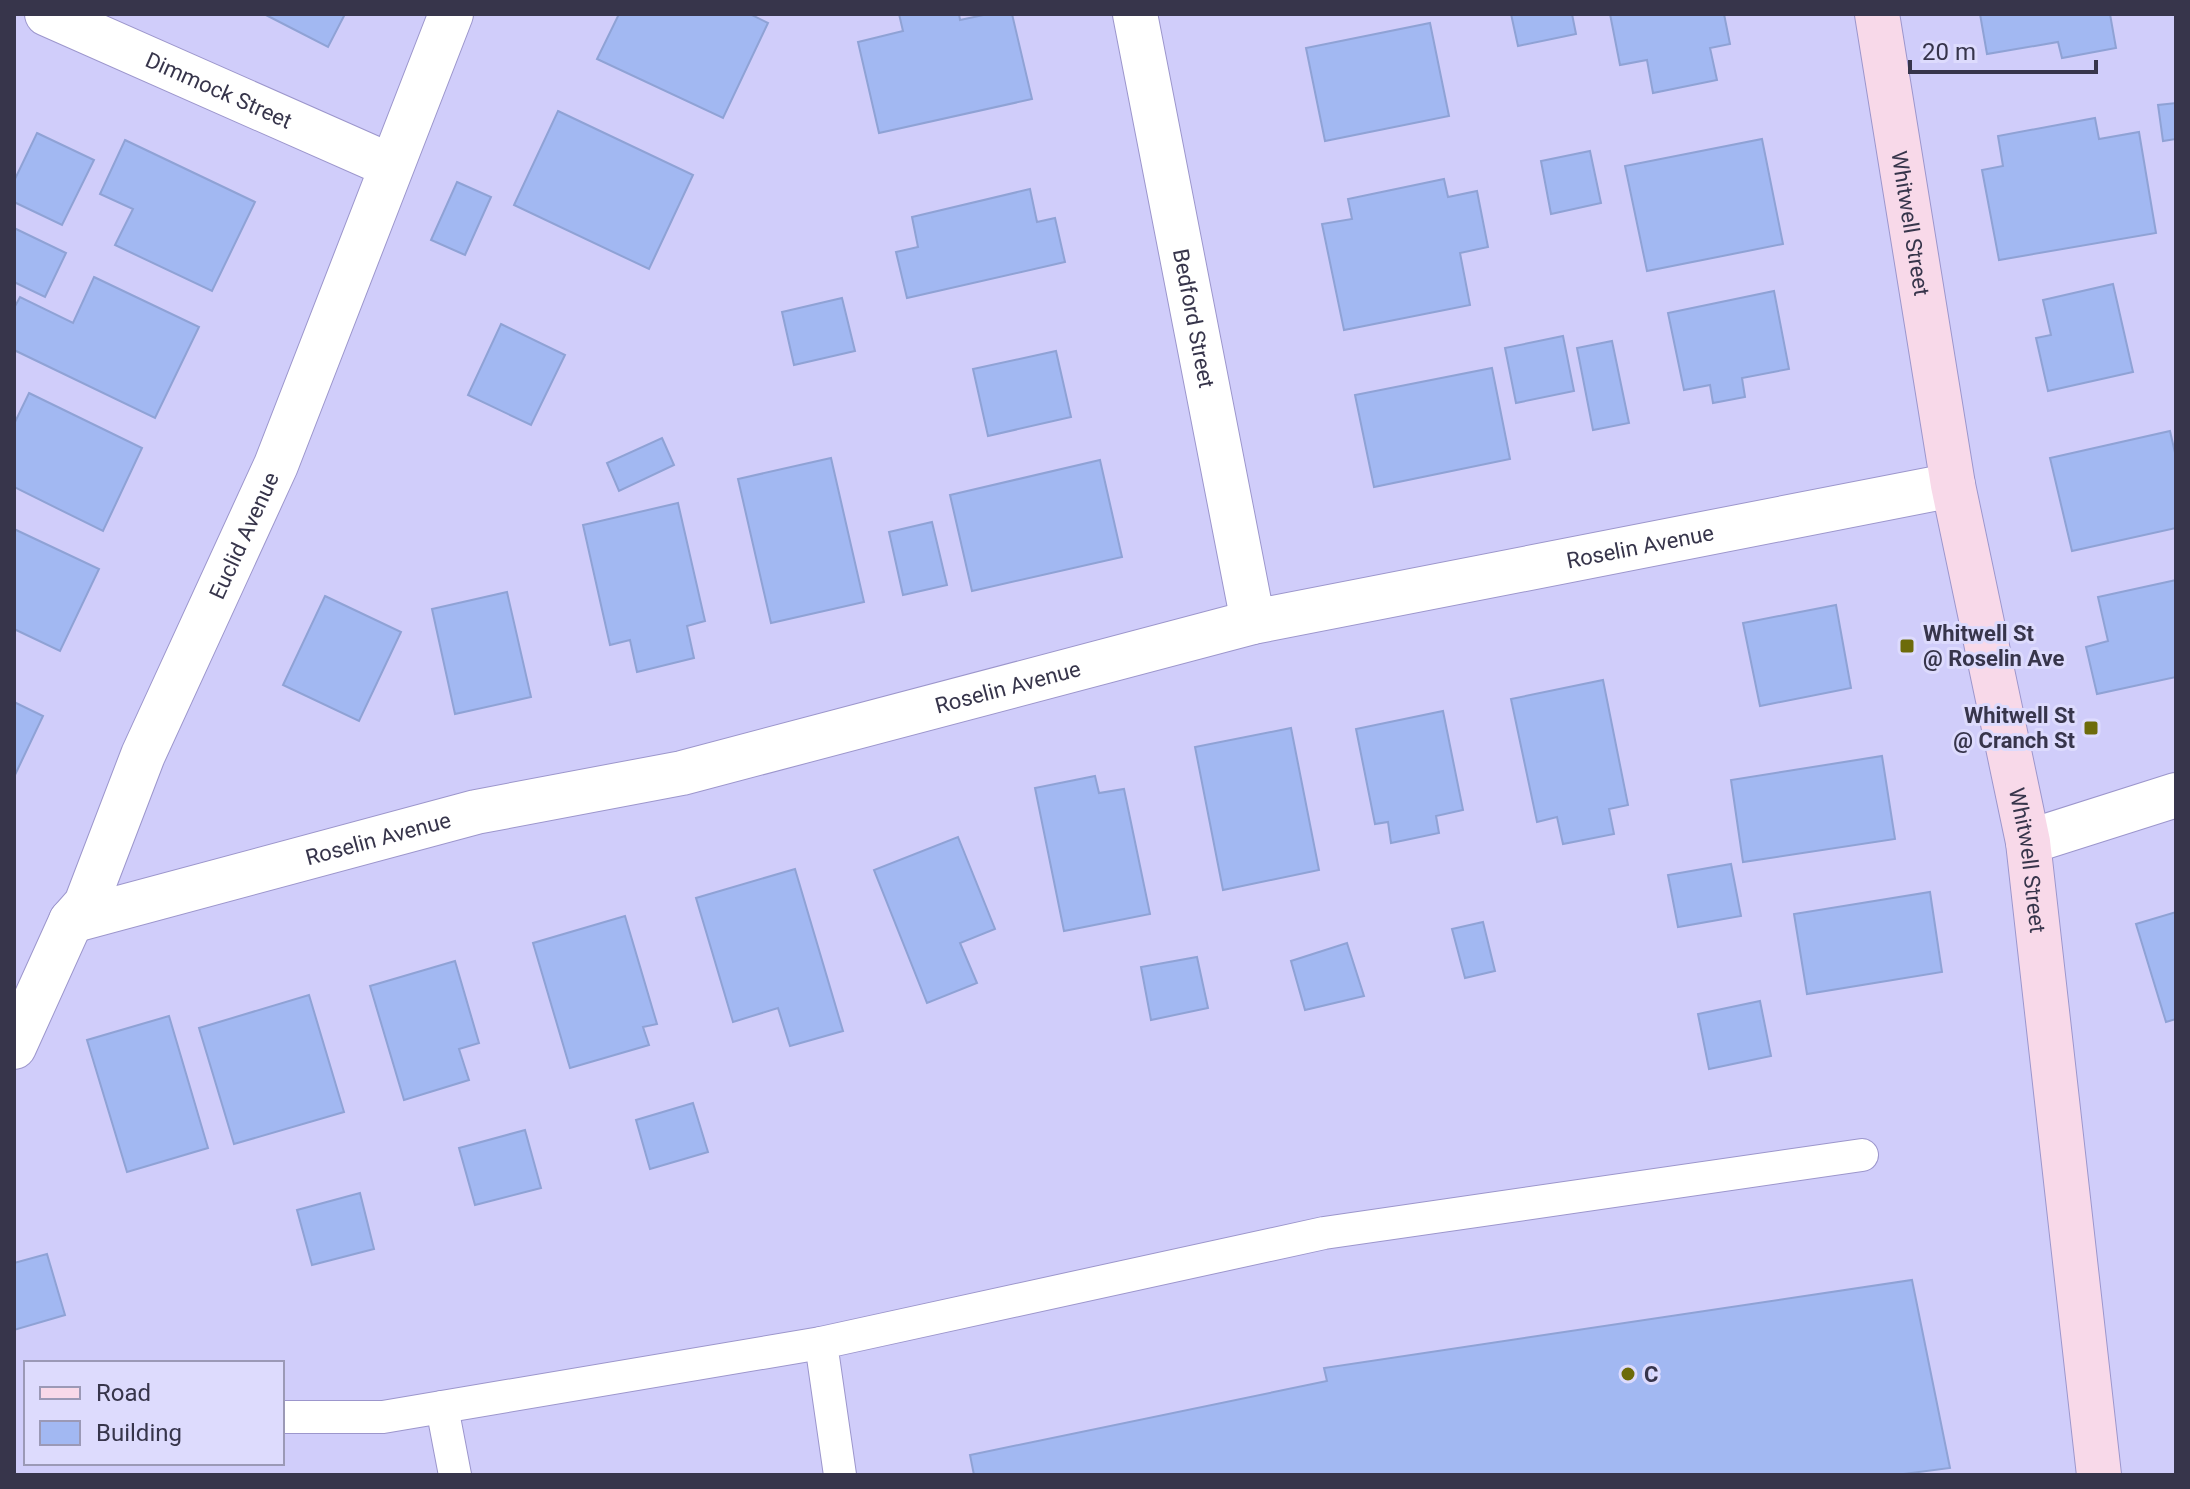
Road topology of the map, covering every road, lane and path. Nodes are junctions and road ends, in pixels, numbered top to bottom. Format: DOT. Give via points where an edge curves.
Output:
graph roads {
  1 [pos="47,14"];
  2 [pos="451,14"];
  3 [pos="1135,14"];
  4 [pos="1877,14"];
  5 [pos="391,166"];
  6 [pos="1953,485"];
  7 [pos="1253,622"];
  8 [pos="2176,795"];
  9 [pos="2028,842"];
  10 [pos="71,921"];
  11 [pos="14,1047"];
  12 [pos="1862,1155"];
  13 [pos="821,1343"];
  14 [pos="442,1407"];
  15 [pos="284,1417"];
  16 [pos="455,1475"];
  17 [pos="840,1475"];
  18 [pos="2099,1475"];
  1 -- 5 [label="street, Dimmock Street"];
  2 -- 5 [label="street, Euclid Avenue"];
  3 -- 7 [label="street, Bedford Street"];
  4 -- 6 [label="street, Whitwell Street"];
  5 -- 10 [label="street, Euclid Avenue" via="276,465 143,755 86,904"];
  6 -- 7 [label="street, Roselin Avenue"];
  6 -- 9 [label="street, Whitwell Street"];
  7 -- 10 [label="street, Roselin Avenue" via="682,773 476,812"];
  8 -- 9 [label="street"];
  9 -- 18 [label="street, Whitwell Street"];
  10 -- 11 [label="street, Euclid Avenue"];
  12 -- 13 [label="lane" via="1324,1233"];
  13 -- 14 [label="lane"];
  13 -- 17 [label="lane"];
  14 -- 15 [label="lane" via="383,1417"];
  14 -- 16 [label="lane"];
}
